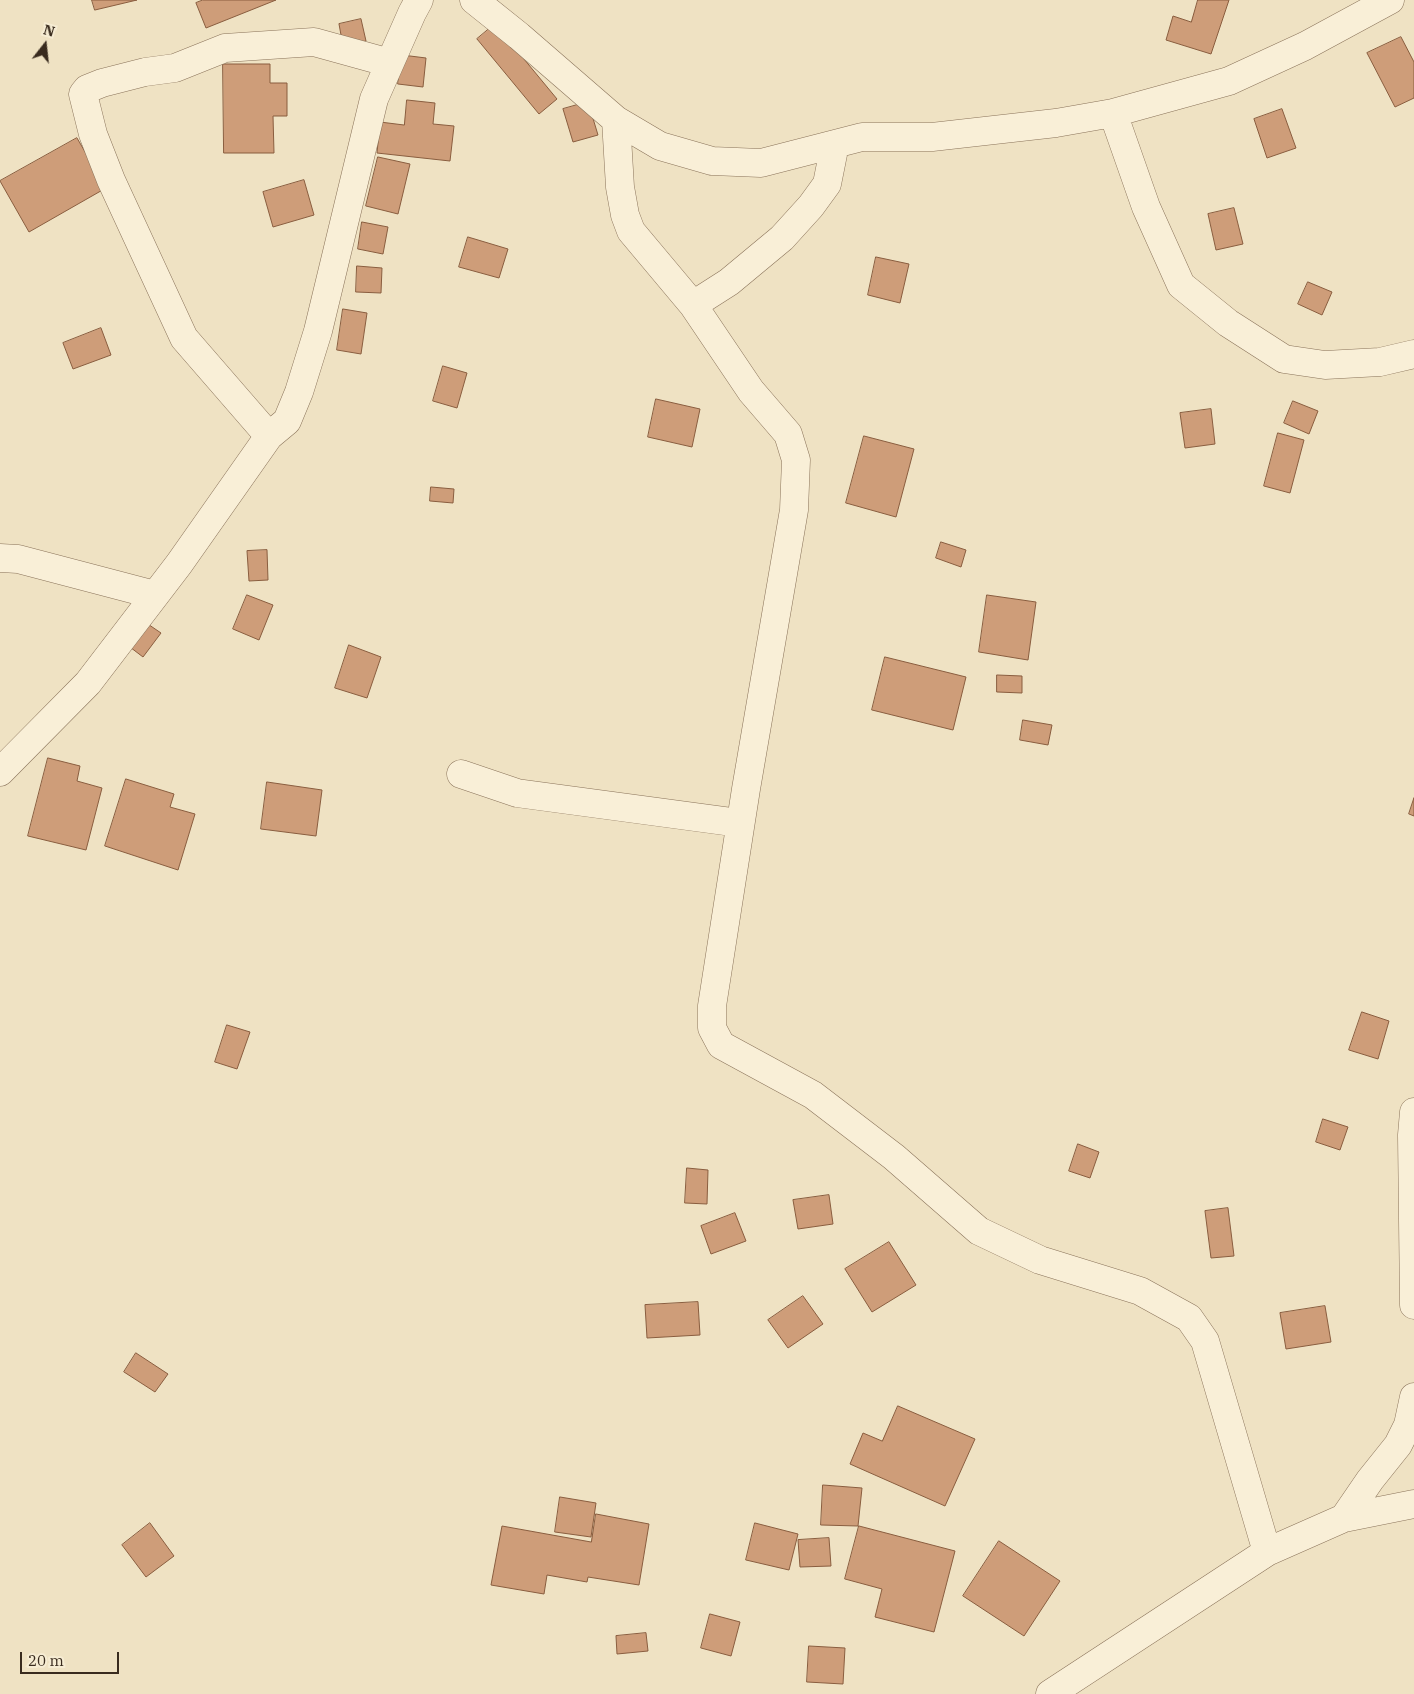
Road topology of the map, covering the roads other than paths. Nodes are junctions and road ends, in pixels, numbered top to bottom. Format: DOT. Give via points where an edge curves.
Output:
graph roads {
  1 [pos="419,0"];
  2 [pos="474,0"];
  3 [pos="1390,0"];
  4 [pos="390,64"];
  5 [pos="1113,113"];
  6 [pos="616,120"];
  7 [pos="835,144"];
  8 [pos="693,305"];
  9 [pos="1414,354"];
  10 [pos="269,436"];
  11 [pos="0,558"];
  12 [pos="155,595"];
  13 [pos="0,772"];
  14 [pos="461,774"];
  15 [pos="740,823"];
  16 [pos="1414,1112"];
  17 [pos="1414,1305"];
  18 [pos="1414,1397"];
  19 [pos="1414,1504"];
  20 [pos="1344,1518"];
  21 [pos="1267,1552"];
  22 [pos="1050,1694"];
  1 -- 4 [label="street"];
  2 -- 6 [label="street"];
  3 -- 5 [label="street" via="1229,82"];
  4 -- 10 [label="street" via="374,98 318,331 299,392 286,421"];
  4 -- 10 [label="street" via="314,42 225,48 176,68 102,83 83,94 110,180 184,338"];
  5 -- 7 [label="street" via="932,137 862,137"];
  5 -- 9 [label="street" via="1146,207 1181,285 1228,323 1284,359 1325,365 1380,362"];
  6 -- 7 [label="street" via="660,146 712,161 761,162"];
  6 -- 8 [label="street" via="625,216 632,230"];
  7 -- 8 [label="street" via="827,184 811,206 782,238 729,282"];
  8 -- 15 [label="street" via="750,391 788,434 796,460 794,510"];
  10 -- 12 [label="street"];
  11 -- 12 [label="street" via="18,559"];
  12 -- 13 [label="street" via="88,683"];
  14 -- 15 [label="street" via="517,793"];
  15 -- 21 [label="street" via="712,1006 712,1028 721,1045 813,1095 894,1157 979,1231 1040,1260 1140,1291 1189,1318 1205,1341"];
  16 -- 17 [label="street"];
  18 -- 20 [label="street" via="1408,1425 1398,1445"];
  19 -- 20 [label="street"];
  20 -- 21 [label="street"];
  21 -- 22 [label="street"];
}
